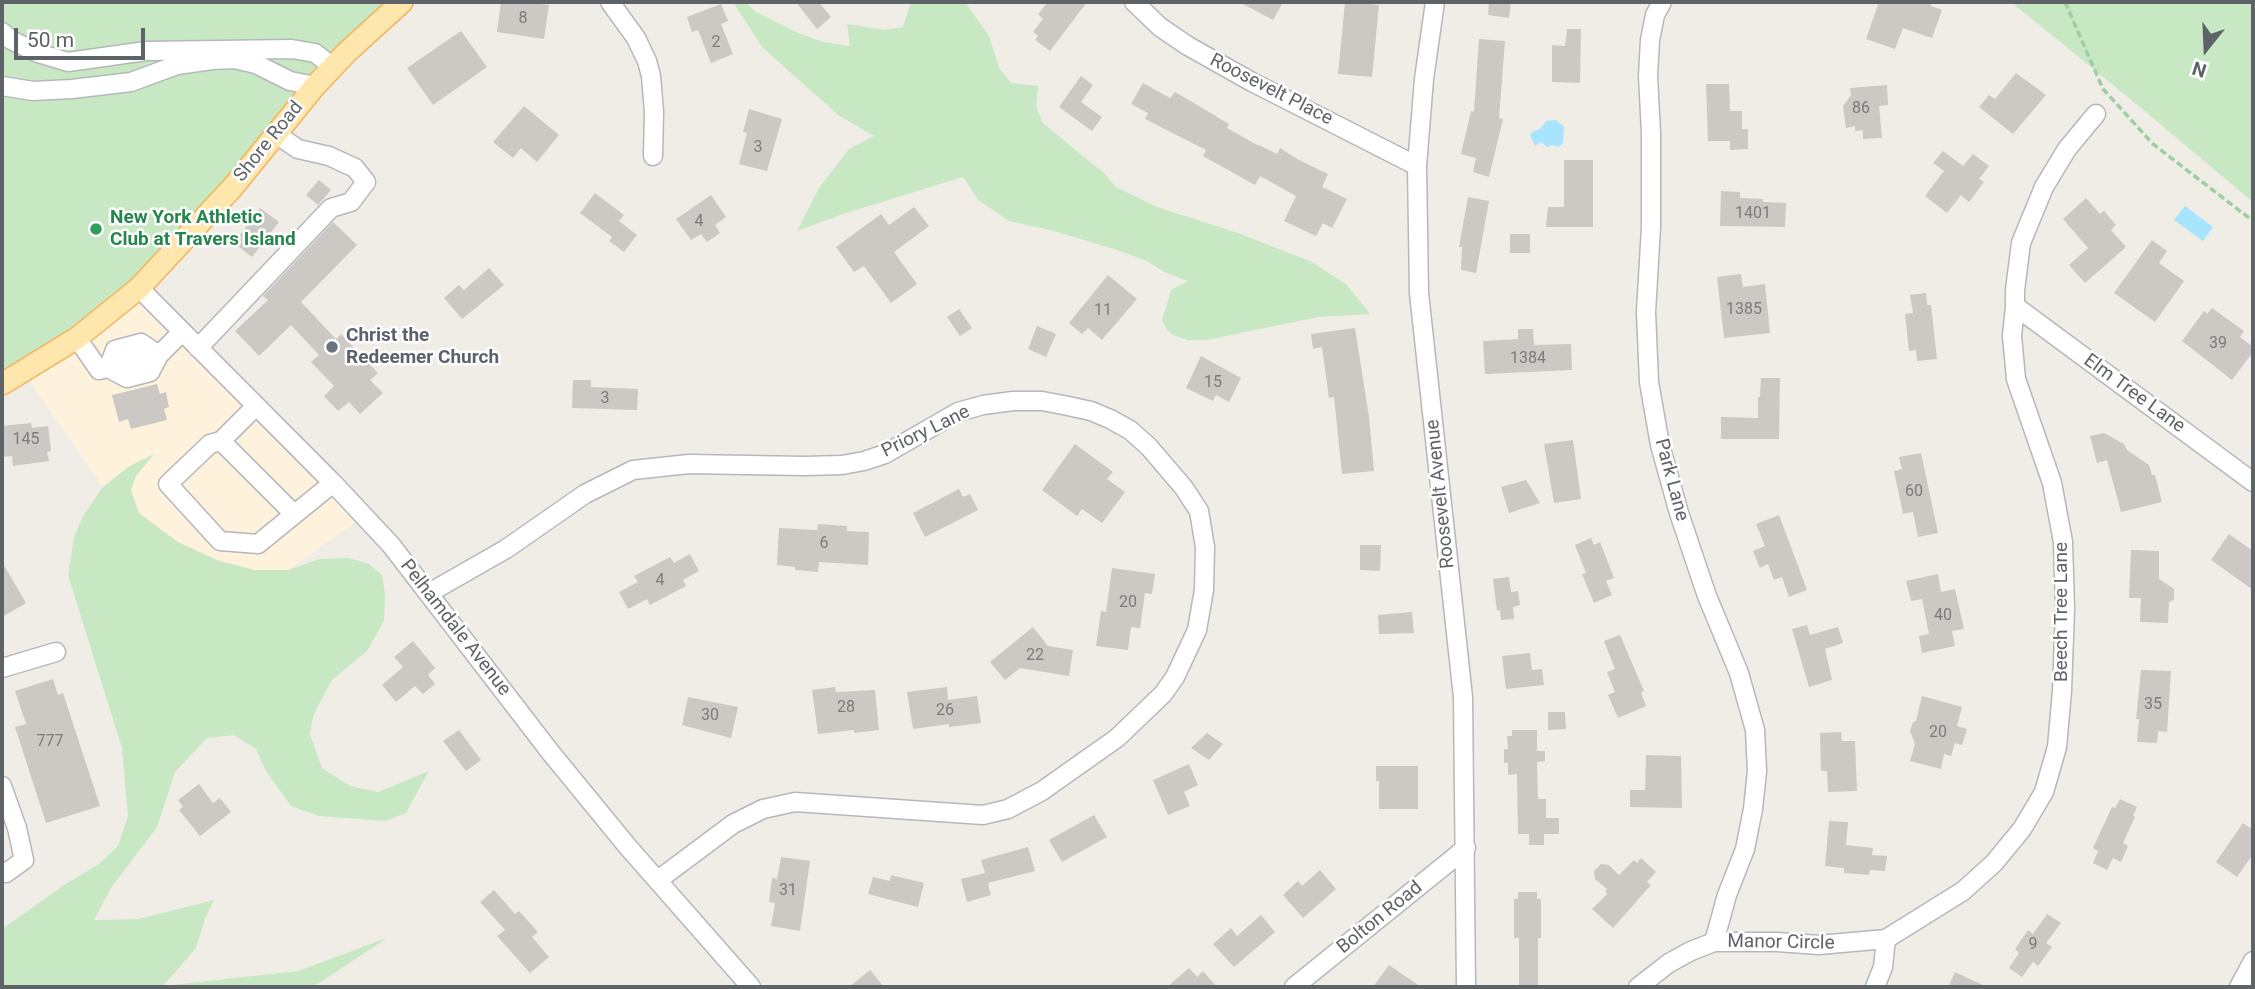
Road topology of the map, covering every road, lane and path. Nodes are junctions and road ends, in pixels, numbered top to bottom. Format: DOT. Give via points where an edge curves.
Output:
graph roads {
  1 [pos="402,2"];
  2 [pos="610,2"];
  3 [pos="1134,2"];
  4 [pos="1435,2"];
  5 [pos="1661,2"];
  6 [pos="2064,2"];
  7 [pos="2,33"];
  8 [pos="68,62"];
  9 [pos="333,67"];
  10 [pos="2,86"];
  11 [pos="315,86"];
  12 [pos="72,89"];
  13 [pos="2096,114"];
  14 [pos="276,134"];
  15 [pos="653,156"];
  16 [pos="1417,166"];
  17 [pos="2253,221"];
  18 [pos="139,288"];
  19 [pos="2015,306"];
  20 [pos="182,332"];
  21 [pos="77,338"];
  22 [pos="198,348"];
  23 [pos="2,384"];
  24 [pos="256,406"];
  25 [pos="221,441"];
  26 [pos="2253,482"];
  27 [pos="333,484"];
  28 [pos="294,514"];
  29 [pos="429,593"];
  30 [pos="56,652"];
  31 [pos="2,668"];
  32 [pos="2,786"];
  33 [pos="1466,848"];
  34 [pos="2,872"];
  35 [pos="657,880"];
  36 [pos="1886,939"];
  37 [pos="1714,943"];
  38 [pos="2253,961"];
  39 [pos="751,987"];
  40 [pos="1294,987"];
  41 [pos="1466,987"];
  42 [pos="1638,987"];
  43 [pos="1875,987"];
  44 [pos="2239,987"];
  1 -- 9 [label="main road, Shore Road"];
  2 -- 15 [label="street" via="647,61 654,111"];
  3 -- 16 [label="street, Roosevelt Place" via="1188,46"];
  4 -- 16 [label="street, Roosevelt Avenue" via="1423,79"];
  5 -- 37 [label="street, Park Lane" via="1653,24 1648,76 1649,382 1679,513 1739,673 1755,730 1753,809"];
  6 -- 17 [label="path" via="2103,89 2153,144"];
  7 -- 8 [label="street" via="38,53"];
  8 -- 9 [label="street" via="146,51 292,49 316,54"];
  8 -- 12 [label="street"];
  9 -- 11 [label="main road, Shore Road"];
  10 -- 12 [label="street"];
  11 -- 12 [label="street" via="234,59 177,65 131,82"];
  11 -- 14 [label="main road, Shore Road"];
  13 -- 19 [label="street, Beech Tree Lane" via="2043,187 2021,243"];
  14 -- 18 [label="main road, Shore Road"];
  14 -- 22 [label="street" via="298,149 355,168 366,182 351,202 331,208"];
  16 -- 33 [label="street, Roosevelt Avenue" via="1419,293 1463,698"];
  18 -- 20 [label="street, Pelhamdale Avenue"];
  18 -- 21 [label="main road, Shore Road"];
  19 -- 26 [label="street, Elm Tree Lane"];
  19 -- 36 [label="street, Beech Tree Lane" via="2016,379 2052,483 2063,542 2063,677 2057,747 2044,792 1994,863 1963,891"];
  20 -- 21 [label="street" via="159,355 99,370"];
  20 -- 22 [label="street, Pelhamdale Avenue"];
  21 -- 23 [label="main road, Shore Road"];
  22 -- 24 [label="street, Pelhamdale Avenue"];
  24 -- 25 [label="street"];
  24 -- 27 [label="street, Pelhamdale Avenue"];
  25 -- 28 [label="street"];
  25 -- 28 [label="street" via="210,444 168,484 220,541 258,544"];
  27 -- 28 [label="street"];
  27 -- 29 [label="street, Pelhamdale Avenue"];
  29 -- 35 [label="street, Pelhamdale Avenue" via="551,753"];
  29 -- 35 [label="street, Priory Lane" via="506,549 585,494 633,470 689,464 805,466 864,461 958,412 983,405 1013,401 1091,411 1130,430 1184,488 1199,511 1205,547 1204,590 1196,630 1163,694 1117,738 1042,791 1008,809 983,815 795,802 763,809 733,824"];
  30 -- 31 [label="street"];
  32 -- 34 [label="street" via="24,860"];
  33 -- 40 [label="street, Bolton Road"];
  33 -- 41 [label="street, Roosevelt Avenue"];
  35 -- 39 [label="street, Pelhamdale Avenue"];
  36 -- 37 [label="street, Manor Circle" via="1819,945"];
  36 -- 43 [label="street"];
  37 -- 42 [label="street, Manor Circle" via="1669,963"];
  38 -- 44 [label="street"];
}
